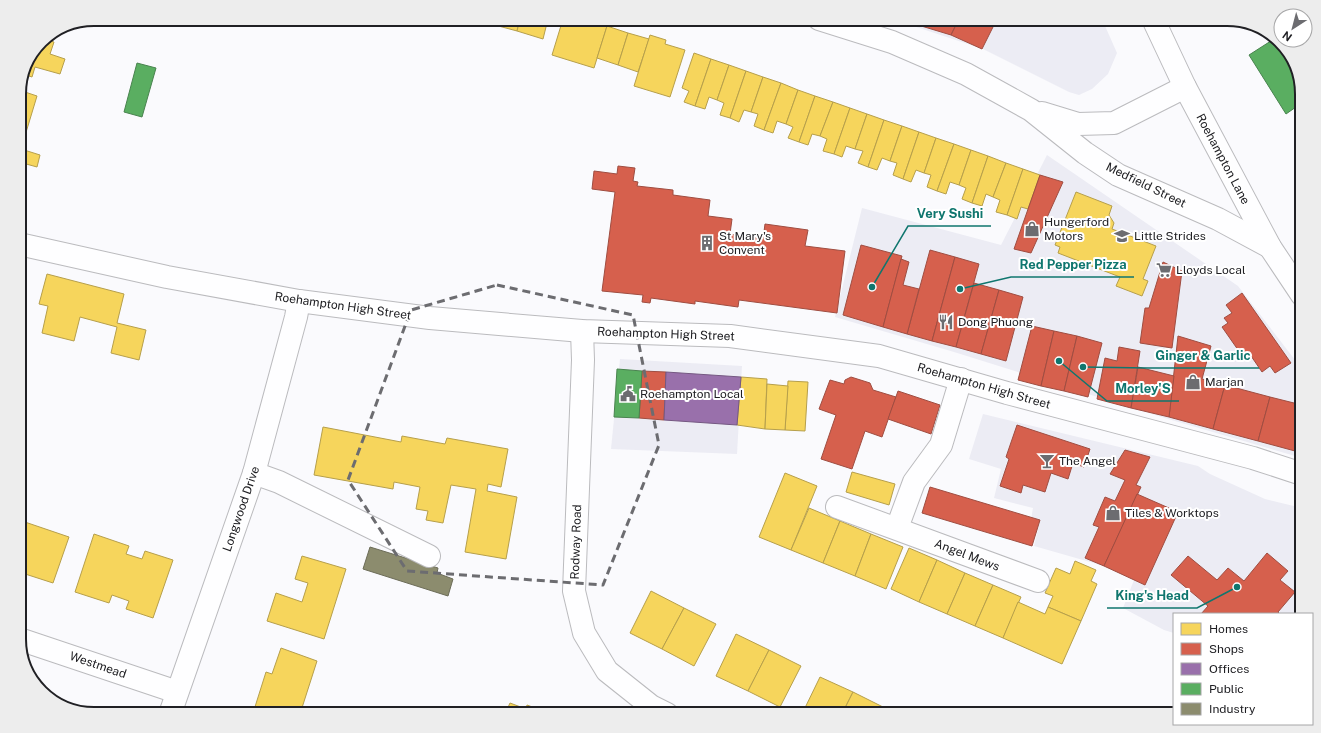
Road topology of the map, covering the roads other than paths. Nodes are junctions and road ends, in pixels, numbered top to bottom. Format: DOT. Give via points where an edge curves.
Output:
graph roads {
  1 [pos="841,26"];
  2 [pos="1156,26"];
  3 [pos="1185,87"];
  4 [pos="1031,110"];
  5 [pos="26,246"];
  6 [pos="1270,247"];
  7 [pos="1295,284"];
  8 [pos="299,300"];
  9 [pos="582,331"];
  10 [pos="961,379"];
  11 [pos="1295,472"];
  12 [pos="254,473"];
  13 [pos="837,507"];
  14 [pos="897,528"];
  15 [pos="429,556"];
  16 [pos="1038,581"];
  17 [pos="26,641"];
  18 [pos="177,692"];
  19 [pos="172,707"];
  20 [pos="653,707"];
  1 -- 4 [label="main road, Medfield Street" via="892,42 966,74"];
  2 -- 3 [label="main road, Roehampton Lane"];
  3 -- 4 [label="main road, Medfield Street" via="1114,123 1078,124"];
  3 -- 6 [label="main road, Roehampton Lane"];
  4 -- 6 [label="main road, Medfield Street" via="1084,153 1118,175 1218,219"];
  5 -- 8 [label="main road, Roehampton High Street" via="167,277"];
  6 -- 7 [label="main road, Roehampton Lane"];
  8 -- 9 [label="main road, Roehampton High Street" via="430,318"];
  8 -- 12 [label="main road, Longwood Drive"];
  9 -- 10 [label="main road, Roehampton High Street" via="730,336 822,347 879,356"];
  9 -- 20 [label="main road, Rodway Road" via="574,591 584,633 607,671"];
  10 -- 11 [label="main road, Roehampton High Street"];
  10 -- 14 [label="main road" via="941,446 914,482"];
  12 -- 15 [label="main road" via="279,482"];
  12 -- 18 [label="main road, Longwood Drive"];
  13 -- 14 [label="main road, Angel Mews"];
  14 -- 16 [label="main road, Angel Mews"];
  17 -- 18 [label="main road, Westmead"];
  18 -- 19 [label="main road, Longwood Drive"];
}
